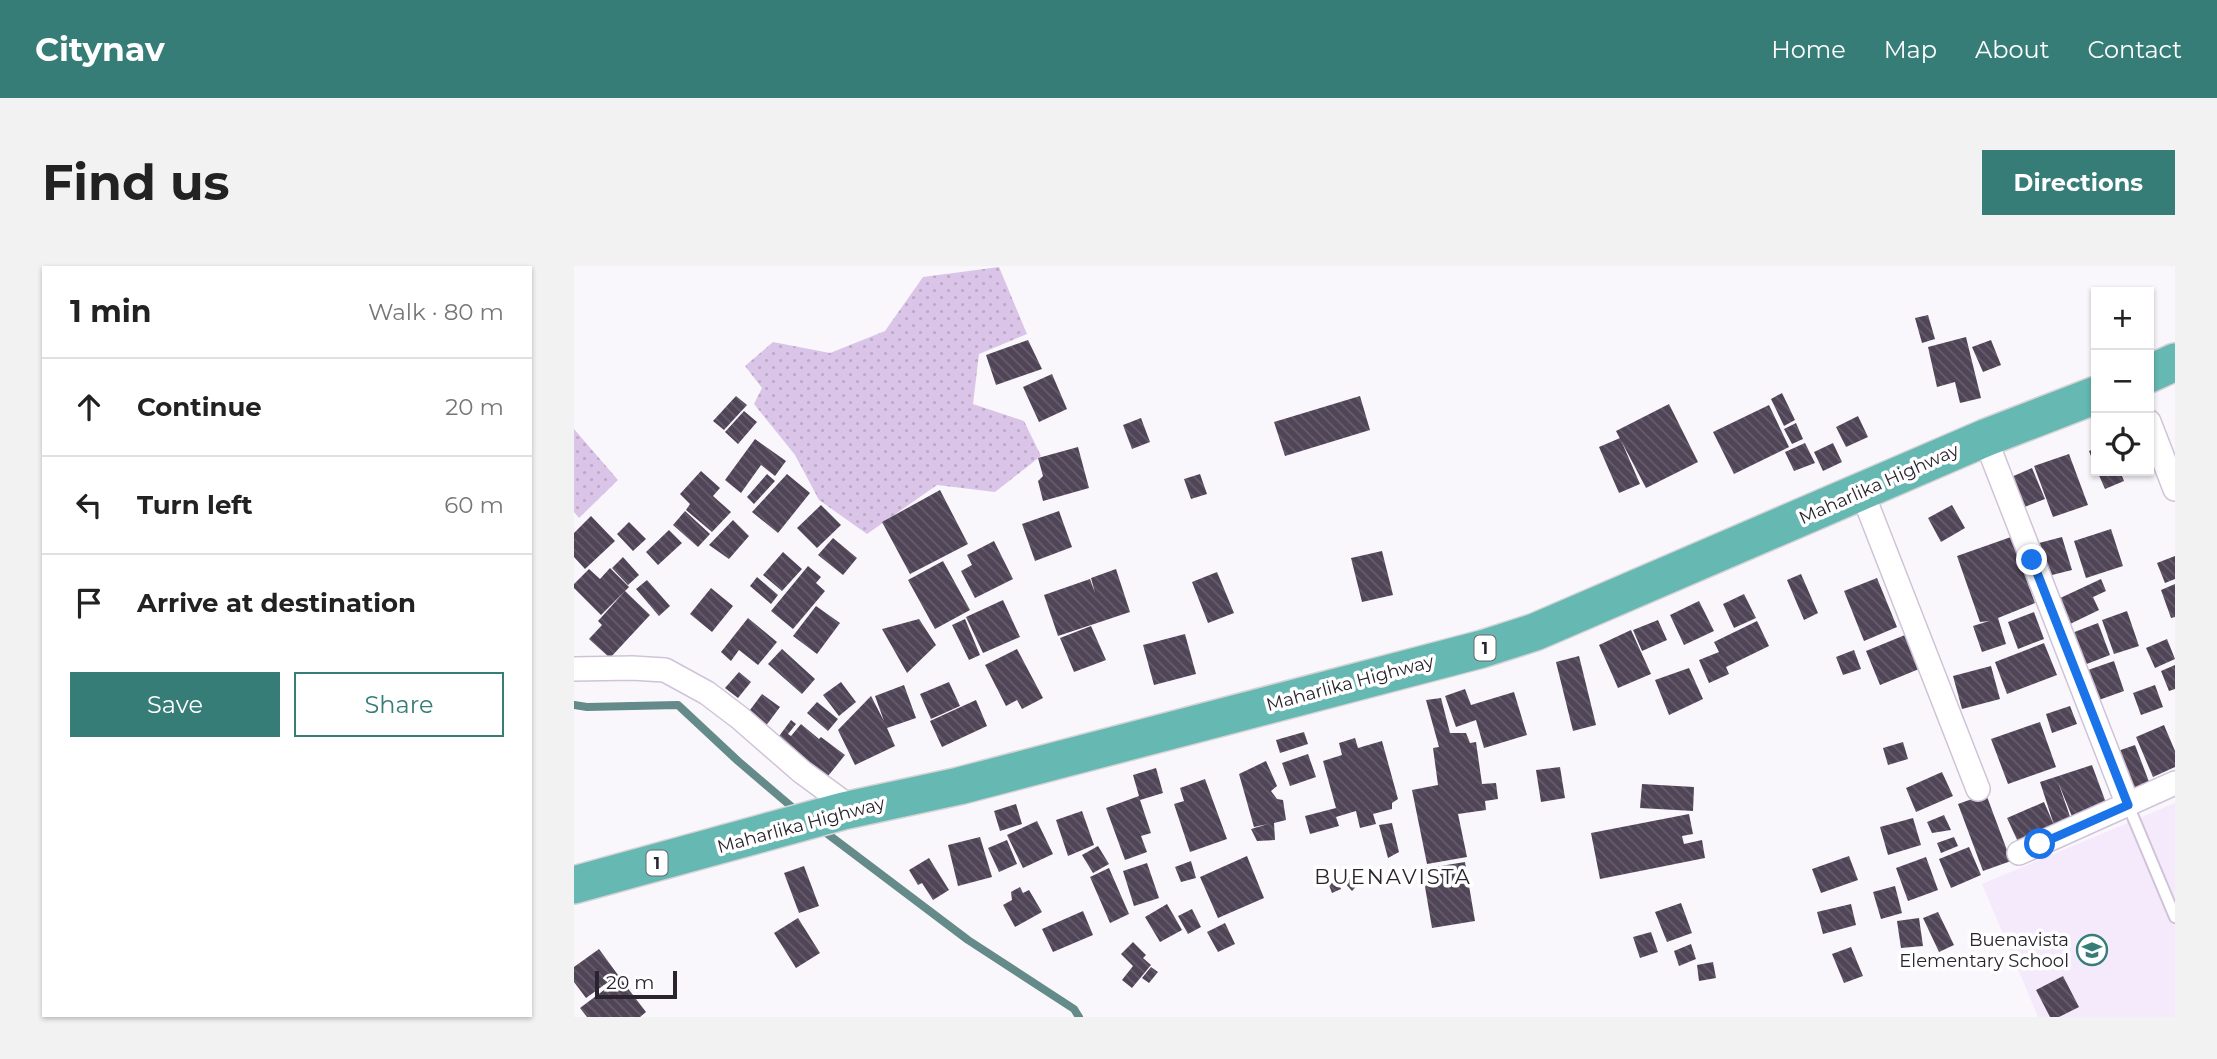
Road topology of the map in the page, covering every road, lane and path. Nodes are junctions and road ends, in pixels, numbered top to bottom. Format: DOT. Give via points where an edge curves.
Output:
graph roads {
  1 [pos="2175,362"];
  2 [pos="2154,372"];
  3 [pos="2091,397"];
  4 [pos="2154,435"];
  5 [pos="1985,438"];
  6 [pos="2175,489"];
  7 [pos="1862,492"];
  8 [pos="574,669"];
  9 [pos="2175,783"];
  10 [pos="1978,789"];
  11 [pos="2128,805"];
  12 [pos="849,810"];
  13 [pos="2019,853"];
  14 [pos="574,885"];
  15 [pos="2175,917"];
  1 -- 2 [label="highway"];
  3 -- 5 [label="highway, Maharlika Highway / 1"];
  4 -- 6 [label="street"];
  5 -- 7 [label="highway, Maharlika Highway / 1"];
  5 -- 11 [label="street"];
  7 -- 10 [label="street"];
  7 -- 12 [label="highway, Maharlika Highway / 1" via="1535,632 1482,649 1073,757"];
  8 -- 12 [label="street" via="665,670 740,718"];
  9 -- 11 [label="street"];
  11 -- 13 [label="street"];
  11 -- 15 [label="lane"];
  12 -- 14 [label="highway, Maharlika Highway / 1"];
}
